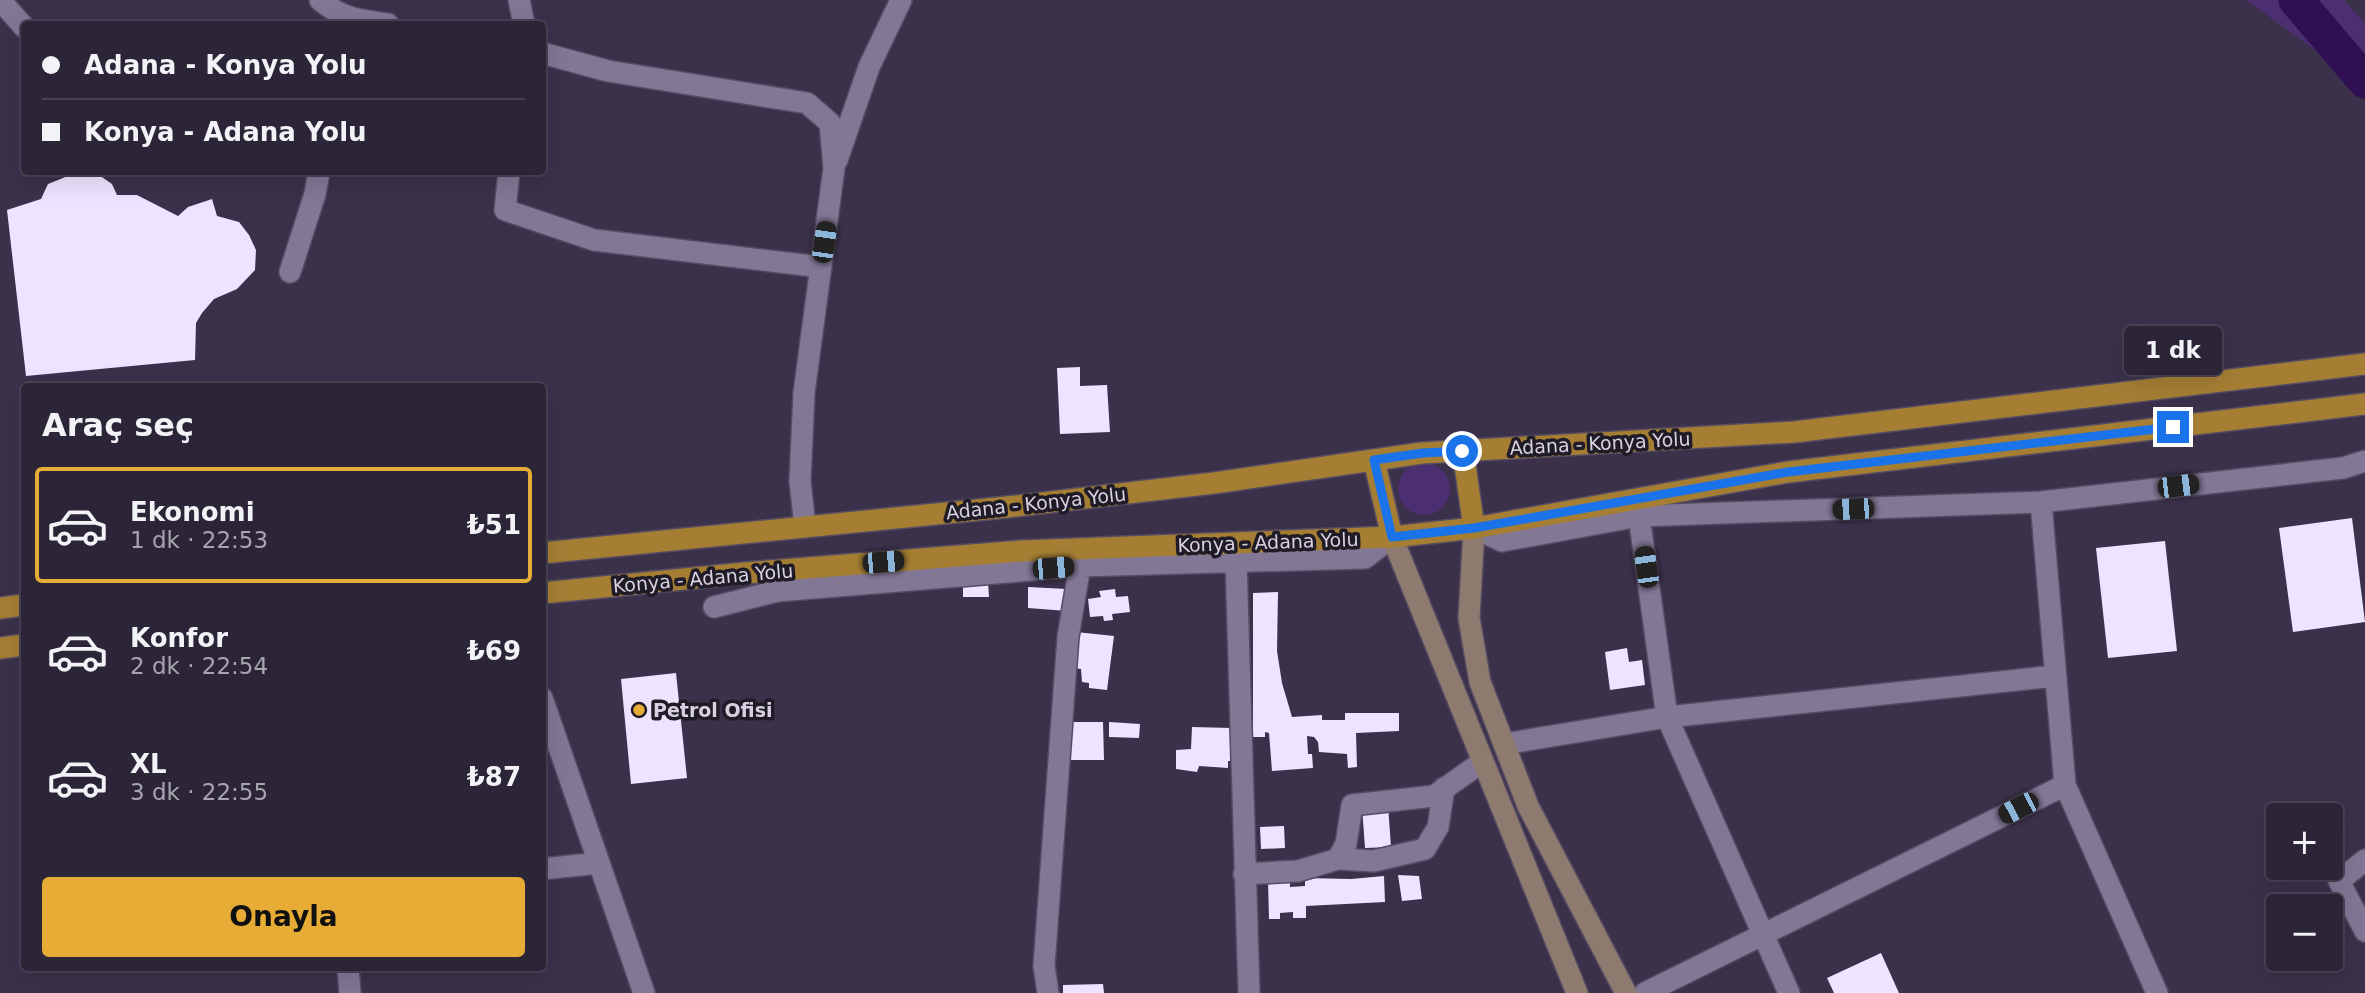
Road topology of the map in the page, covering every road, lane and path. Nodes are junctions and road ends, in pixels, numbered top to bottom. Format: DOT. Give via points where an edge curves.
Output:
graph roads {
  1 [pos="0,0"];
  2 [pos="320,0"];
  3 [pos="519,0"];
  4 [pos="901,0"];
  5 [pos="349,21"];
  6 [pos="523,21"];
  7 [pos="21,24"];
  8 [pos="546,54"];
  9 [pos="834,168"];
  10 [pos="319,175"];
  11 [pos="509,175"];
  12 [pos="821,267"];
  13 [pos="290,272"];
  14 [pos="2365,364"];
  15 [pos="2365,404"];
  16 [pos="1462,451"];
  17 [pos="1374,460"];
  18 [pos="2365,461"];
  19 [pos="2041,502"];
  20 [pos="1639,516"];
  21 [pos="805,527"];
  22 [pos="1474,528"];
  23 [pos="1392,537"];
  24 [pos="546,553"];
  25 [pos="1236,560"];
  26 [pos="1080,566"];
  27 [pos="546,593"];
  28 [pos="21,605"];
  29 [pos="714,607"];
  30 [pos="0,608"];
  31 [pos="21,645"];
  32 [pos="0,648"];
  33 [pos="2055,676"];
  34 [pos="546,710"];
  35 [pos="1667,717"];
  36 [pos="1504,744"];
  37 [pos="1482,762"];
  38 [pos="2065,785"];
  39 [pos="1444,788"];
  40 [pos="1338,859"];
  41 [pos="2365,860"];
  42 [pos="599,863"];
  43 [pos="546,869"];
  44 [pos="1244,874"];
  45 [pos="2365,931"];
  46 [pos="1763,934"];
  47 [pos="348,971"];
  48 [pos="350,993"];
  49 [pos="644,993"];
  50 [pos="1048,993"];
  51 [pos="1249,993"];
  52 [pos="1577,993"];
  53 [pos="1626,993"];
  54 [pos="1644,993"];
  55 [pos="1789,993"];
  56 [pos="2157,993"];
  1 -- 7 [label="street"];
  2 -- 5 [label="street"];
  3 -- 6 [label="street"];
  4 -- 9 [label="street" via="869,67"];
  8 -- 9 [label="street" via="608,71 807,103 830,123"];
  9 -- 12 [label="street"];
  10 -- 13 [label="street"];
  11 -- 12 [label="street" via="505,210 594,240"];
  12 -- 21 [label="street" via="804,393 800,481"];
  14 -- 16 [label="highway, Adana - Konya Yolu" via="1794,432"];
  15 -- 22 [label="highway, Konya - Adana Yolu" via="1788,472"];
  16 -- 17 [label="highway, Adana - Konya Yolu"];
  16 -- 22 [label="highway"];
  17 -- 21 [label="highway, Adana - Konya Yolu" via="1062,501"];
  17 -- 23 [label="highway"];
  18 -- 19 [label="street" via="2343,468"];
  19 -- 20 [label="street"];
  19 -- 33 [label="street"];
  20 -- 22 [label="street" via="1502,541"];
  20 -- 35 [label="street"];
  21 -- 24 [label="highway, Adana - Konya Yolu"];
  22 -- 23 [label="highway, Konya - Adana Yolu"];
  22 -- 36 [label="main road" via="1469,618 1480,682"];
  23 -- 25 [label="street" via="1365,558"];
  23 -- 27 [label="highway, Konya - Adana Yolu" via="1021,551"];
  23 -- 37 [label="main road"];
  25 -- 26 [label="street"];
  25 -- 44 [label="street"];
  26 -- 29 [label="street" via="777,590"];
  26 -- 50 [label="street" via="1067,651 1044,966"];
  28 -- 30 [label="highway"];
  31 -- 32 [label="highway"];
  33 -- 35 [label="street"];
  33 -- 38 [label="street"];
  34 -- 42 [label="street"];
  35 -- 36 [label="street"];
  35 -- 46 [label="street"];
  36 -- 53 [label="main road" via="1528,806"];
  37 -- 39 [label="street"];
  37 -- 52 [label="main road"];
  38 -- 46 [label="street"];
  38 -- 56 [label="street"];
  39 -- 40 [label="street" via="1434,796 1352,805 1346,844"];
  39 -- 40 [label="street" via="1437,827 1425,849 1374,860"];
  40 -- 44 [label="street" via="1298,872"];
  41 -- 45 [label="street" via="2339,881"];
  42 -- 43 [label="street"];
  42 -- 49 [label="street"];
  44 -- 51 [label="street"];
  46 -- 54 [label="street"];
  46 -- 55 [label="street"];
  47 -- 48 [label="street"];
}
